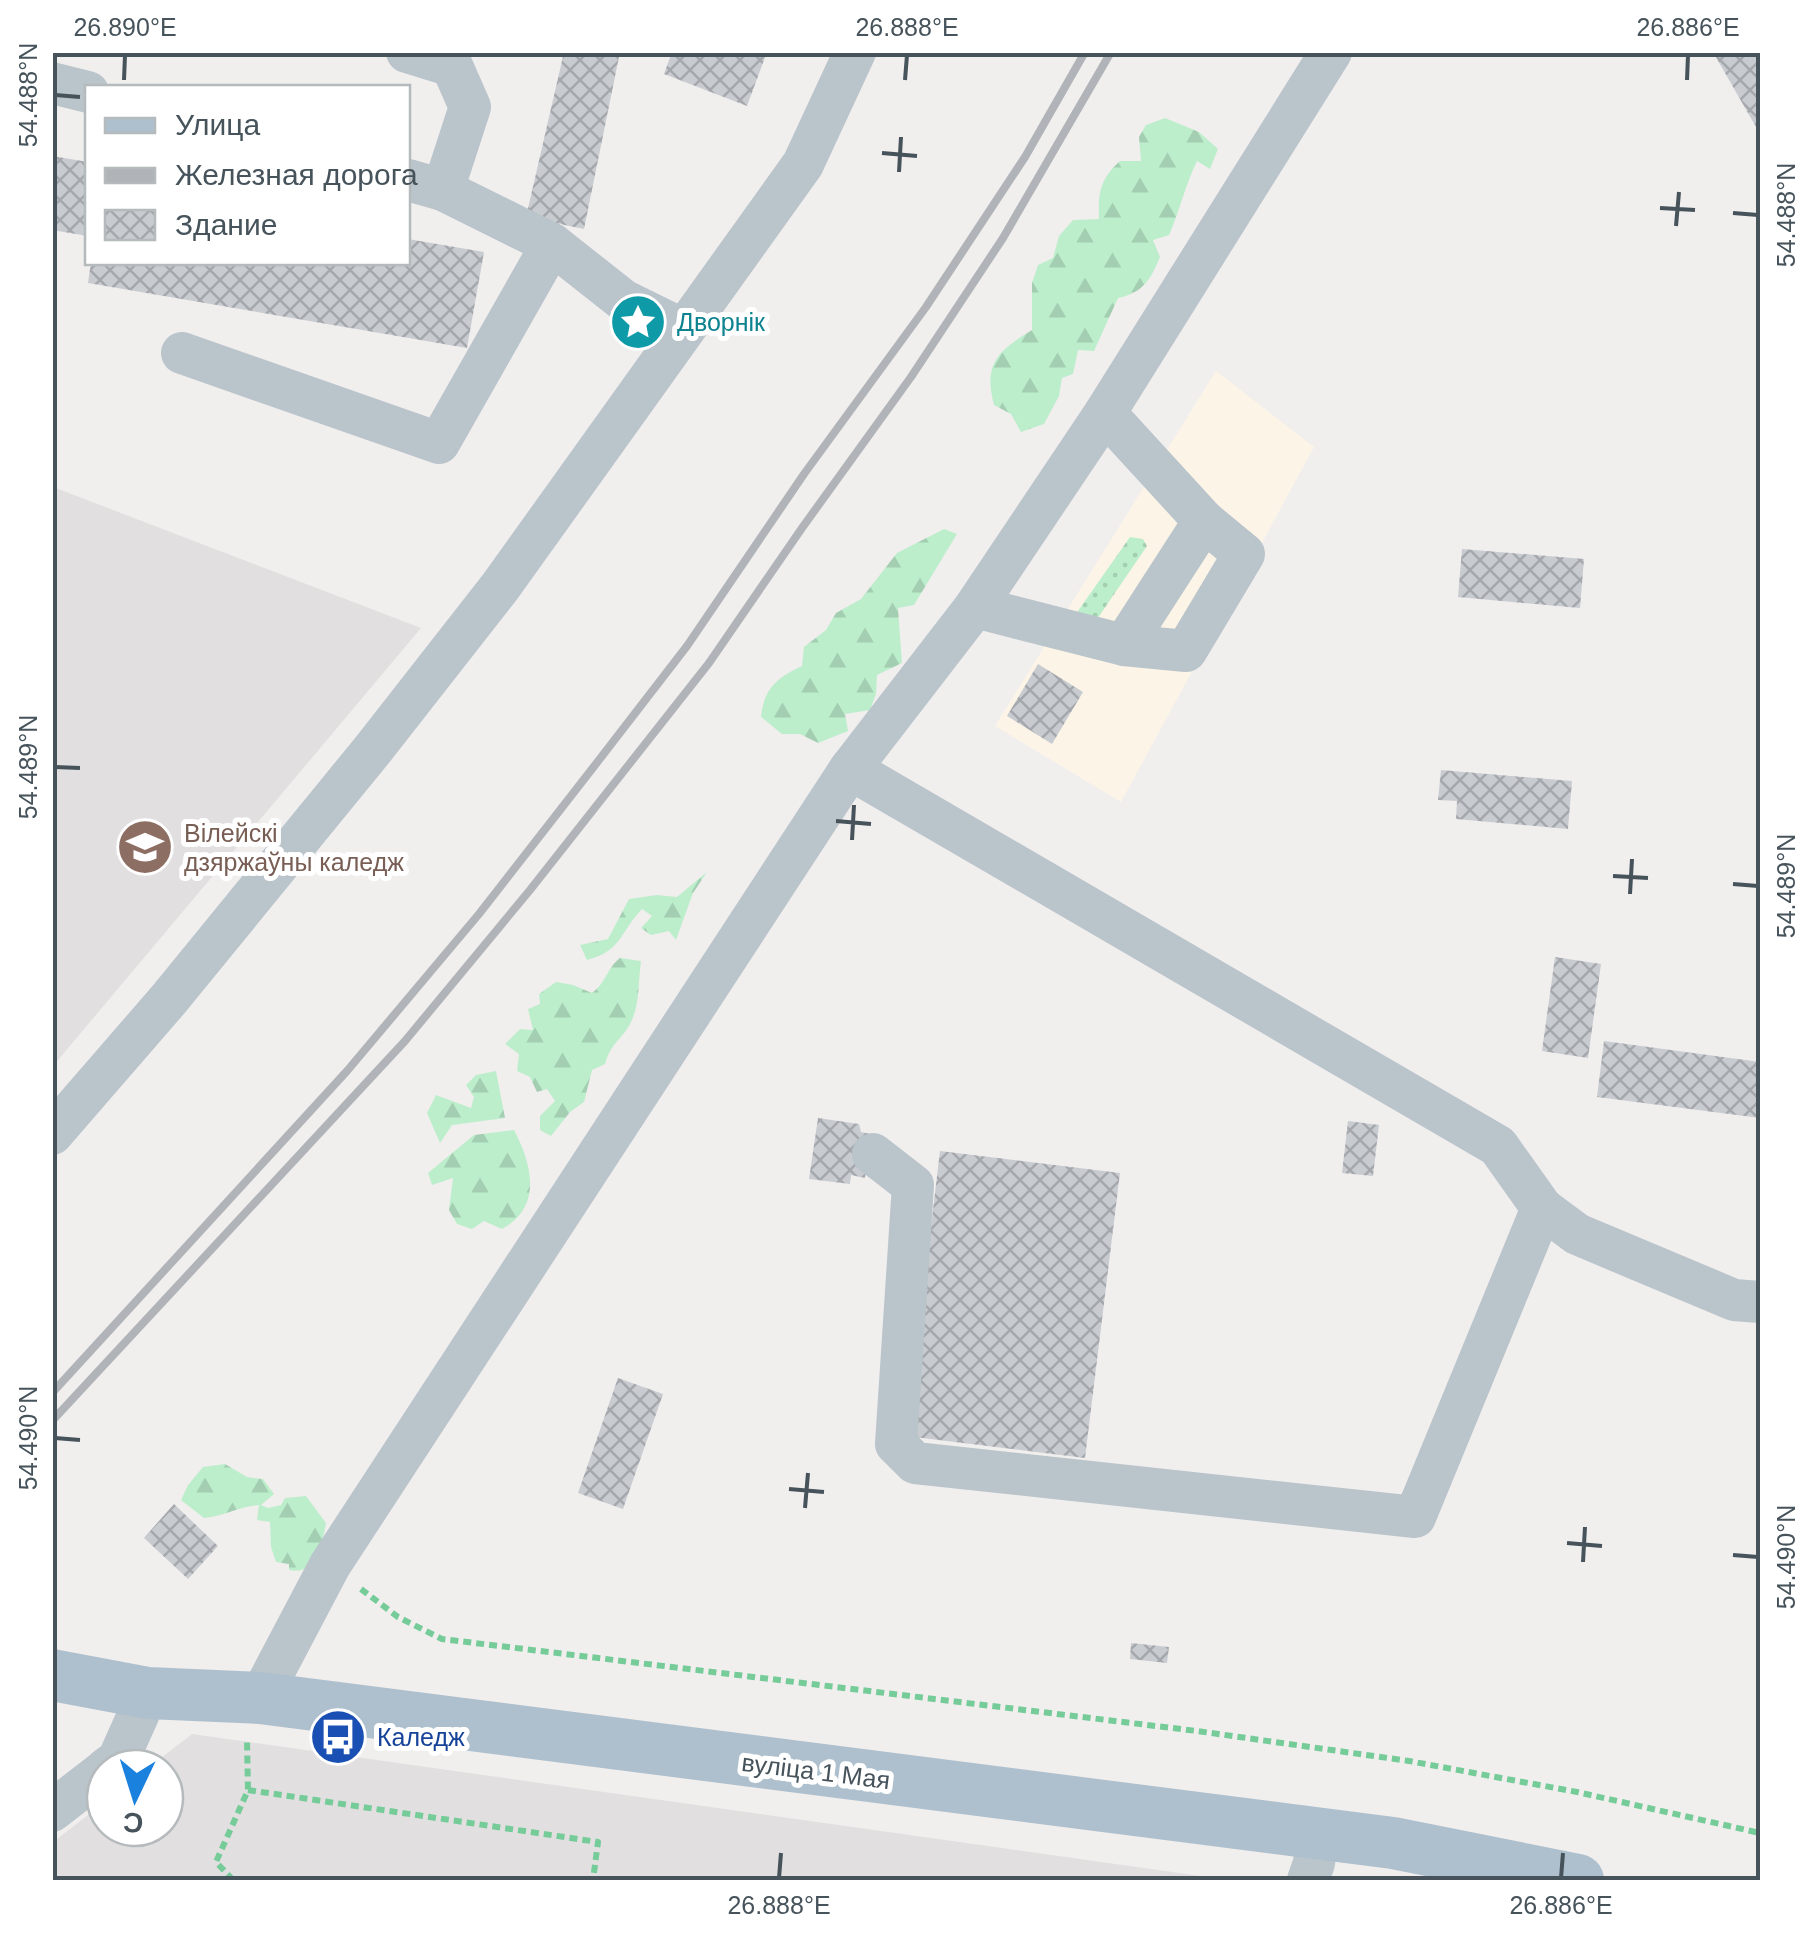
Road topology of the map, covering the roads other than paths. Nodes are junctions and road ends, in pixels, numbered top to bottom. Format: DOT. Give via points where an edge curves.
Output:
graph roads {
  1 [pos="407,52"];
  2 [pos="855,52"];
  3 [pos="1331,52"];
  4 [pos="52,82"];
  5 [pos="85,91"];
  6 [pos="425,185"];
  7 [pos="552,244"];
  8 [pos="682,329"];
  9 [pos="182,353"];
  10 [pos="1105,413"];
  11 [pos="975,608"];
  12 [pos="850,768"];
  13 [pos="52,1134"];
  14 [pos="872,1154"];
  15 [pos="1542,1208"];
  16 [pos="1760,1302"];
  17 [pos="52,1675"];
  18 [pos="148,1692"];
  19 [pos="253,1711"];
  20 [pos="123,1748"];
  21 [pos="85,1785"];
  22 [pos="52,1811"];
  23 [pos="1312,1858"];
  24 [pos="1578,1880"];
  1 -- 6 [label="street" via="452,66 470,107"];
  2 -- 8 [label="street" via="803,164"];
  3 -- 10 [label="street"];
  4 -- 5 [label="street"];
  6 -- 7 [label="street"];
  7 -- 8 [label="street" via="623,300"];
  7 -- 9 [label="street" via="439,443"];
  8 -- 13 [label="street" via="500,587 386,734"];
  10 -- 11 [label="street"];
  10 -- 11 [label="street" via="1204,521 1124,645"];
  11 -- 12 [label="street"];
  12 -- 15 [label="street" via="1498,1146"];
  12 -- 19 [label="street" via="330,1565"];
  14 -- 15 [label="street" via="913,1185 896,1444 916,1463 1415,1518"];
  15 -- 16 [label="street" via="1576,1234 1734,1300"];
  17 -- 18 [label="main road, вуліца 1 Мая"];
  18 -- 19 [label="main road, вуліца 1 Мая"];
  18 -- 20 [label="street"];
  19 -- 23 [label="main road, вуліца 1 Мая"];
  21 -- 22 [label="street"];
  23 -- 24 [label="main road, вуліца 1 Мая" via="1393,1844"];
}
